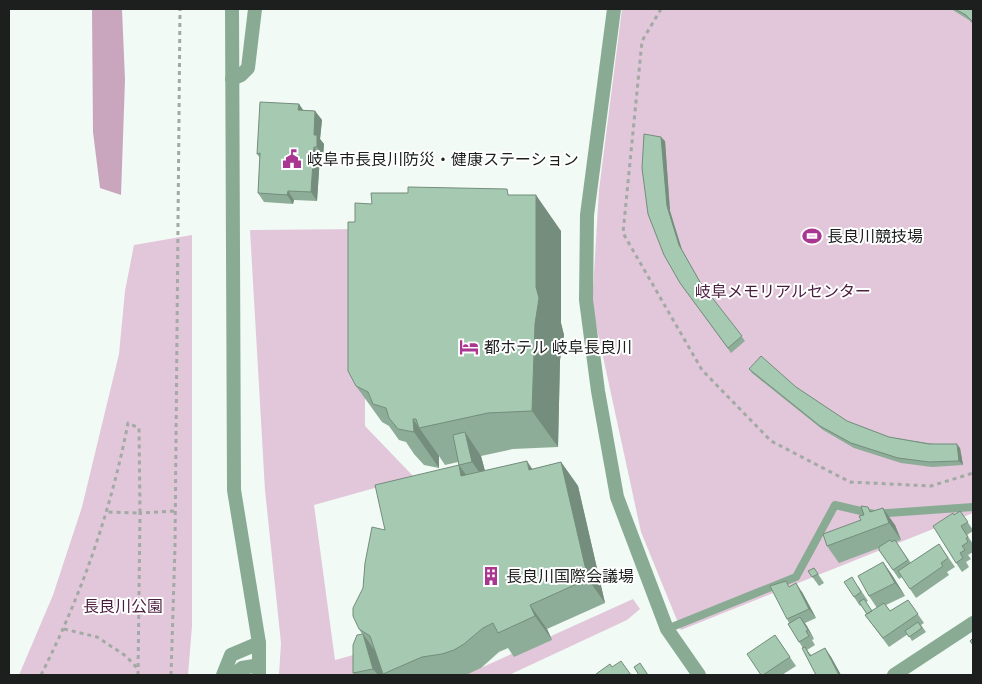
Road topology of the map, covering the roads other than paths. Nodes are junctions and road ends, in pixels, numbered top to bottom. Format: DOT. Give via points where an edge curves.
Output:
graph roads {
  1 [pos="232,9"];
  2 [pos="254,9"];
  3 [pos="614,9"];
  4 [pos="232,79"];
  5 [pos="973,507"];
  6 [pos="973,623"];
  7 [pos="667,629"];
  8 [pos="259,643"];
  9 [pos="259,670"];
  10 [pos="223,675"];
  11 [pos="233,675"];
  12 [pos="699,675"];
  13 [pos="894,675"];
  1 -- 4 [label="street"];
  2 -- 4 [label="street" via="248,68"];
  3 -- 7 [label="street" via="587,215 586,300 617,497"];
  4 -- 8 [label="street" via="234,490"];
  5 -- 7 [label="lane" via="874,514 835,505 796,577"];
  6 -- 13 [label="street"];
  7 -- 12 [label="street"];
  8 -- 9 [label="street"];
  8 -- 10 [label="street" via="231,655"];
  9 -- 11 [label="street" via="242,668"];
}
